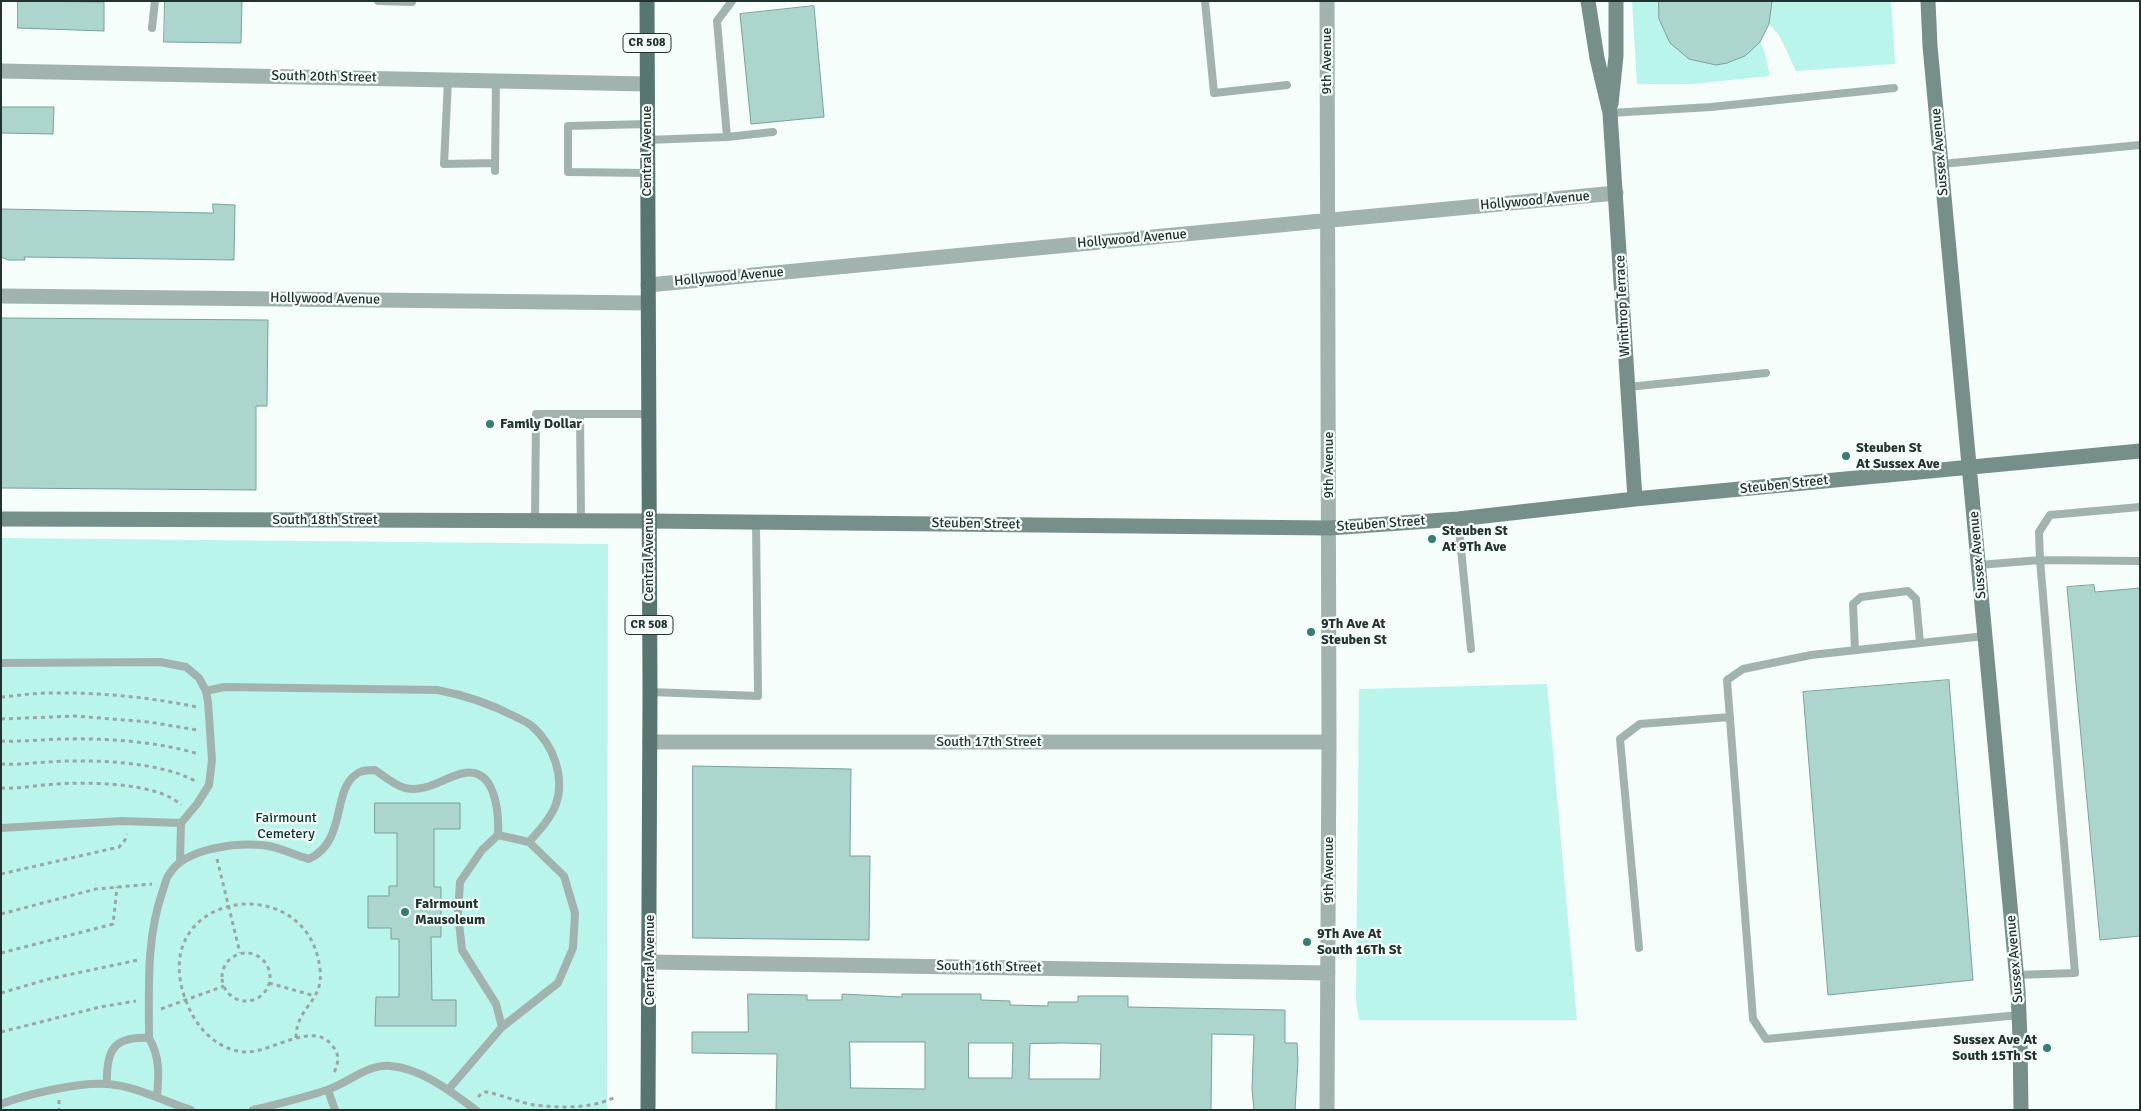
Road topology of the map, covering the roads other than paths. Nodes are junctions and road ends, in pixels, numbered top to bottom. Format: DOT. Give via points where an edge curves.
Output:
graph roads {
  1 [pos="155,1"];
  2 [pos="378,1"];
  3 [pos="647,1"];
  4 [pos="732,1"];
  5 [pos="1205,1"];
  6 [pos="1326,1"];
  7 [pos="1588,1"];
  8 [pos="1616,1"];
  9 [pos="1928,1"];
  10 [pos="412,2"];
  11 [pos="152,28"];
  12 [pos="1,71"];
  13 [pos="448,80"];
  14 [pos="496,80"];
  15 [pos="647,84"];
  16 [pos="1287,85"];
  17 [pos="1894,88"];
  18 [pos="1610,113"];
  19 [pos="647,132"];
  20 [pos="773,132"];
  21 [pos="727,137"];
  22 [pos="2140,145"];
  23 [pos="1942,164"];
  24 [pos="648,173"];
  25 [pos="1616,193"];
  26 [pos="1328,220"];
  27 [pos="648,285"];
  28 [pos="1,296"];
  29 [pos="648,303"];
  30 [pos="1766,373"];
  31 [pos="1628,387"];
  32 [pos="580,414"];
  33 [pos="648,414"];
  34 [pos="2140,451"];
  35 [pos="1969,466"];
  36 [pos="1635,499"];
  37 [pos="2140,507"];
  38 [pos="1,519"];
  39 [pos="1458,519"];
  40 [pos="535,520"];
  41 [pos="582,520"];
  42 [pos="649,520"];
  43 [pos="756,522"];
  44 [pos="1329,528"];
  45 [pos="2040,560"];
  46 [pos="2140,561"];
  47 [pos="1979,565"];
  48 [pos="1985,636"];
  49 [pos="1920,643"];
  50 [pos="1471,649"];
  51 [pos="1855,650"];
  52 [pos="1,663"];
  53 [pos="206,691"];
  54 [pos="650,692"];
  55 [pos="1730,717"];
  56 [pos="650,742"];
  57 [pos="1329,742"];
  58 [pos="181,823"];
  59 [pos="1,828"];
  60 [pos="498,835"];
  61 [pos="529,842"];
  62 [pos="180,862"];
  63 [pos="1639,948"];
  64 [pos="650,962"];
  65 [pos="1328,973"];
  66 [pos="2016,975"];
  67 [pos="2019,1015"];
  68 [pos="502,1027"];
  69 [pos="149,1038"];
  70 [pos="107,1084"];
  71 [pos="328,1090"];
  72 [pos="448,1090"];
  73 [pos="157,1096"];
  74 [pos="1,1104"];
  75 [pos="191,1110"];
  76 [pos="253,1110"];
  77 [pos="335,1110"];
  78 [pos="476,1110"];
  79 [pos="648,1110"];
  80 [pos="1328,1110"];
  81 [pos="2021,1110"];
  1 -- 11 [label="lane"];
  2 -- 10 [label="lane"];
  3 -- 15 [label="main road, Central Avenue / CR 508"];
  4 -- 21 [label="lane" via="717,21"];
  5 -- 16 [label="lane" via="1214,92"];
  6 -- 26 [label="street, 9th Avenue"];
  7 -- 18 [label="main road, Winthrop Terrace"];
  8 -- 18 [label="main road, Winthrop Terrace" via="1616,56"];
  9 -- 23 [label="main road, Sussex Avenue"];
  12 -- 13 [label="street, South 20th Street"];
  13 -- 14 [label="street, South 20th Street"];
  13 -- 14 [label="lane" via="444,164 495,167"];
  14 -- 15 [label="street, South 20th Street"];
  15 -- 19 [label="main road, Central Avenue / CR 508"];
  17 -- 18 [label="lane" via="1711,107"];
  18 -- 25 [label="main road, Winthrop Terrace"];
  19 -- 21 [label="lane"];
  19 -- 24 [label="main road, Central Avenue / CR 508"];
  19 -- 24 [label="lane" via="568,126 568,172"];
  20 -- 21 [label="lane"];
  22 -- 23 [label="lane"];
  23 -- 35 [label="main road, Sussex Avenue"];
  24 -- 27 [label="main road, Central Avenue / CR 508"];
  25 -- 26 [label="street, Hollywood Avenue"];
  25 -- 31 [label="main road, Winthrop Terrace"];
  26 -- 27 [label="street, Hollywood Avenue"];
  26 -- 44 [label="street, 9th Avenue"];
  27 -- 29 [label="main road, Central Avenue / CR 508"];
  28 -- 29 [label="street, Hollywood Avenue"];
  29 -- 33 [label="main road, Central Avenue / CR 508"];
  30 -- 31 [label="lane"];
  31 -- 36 [label="main road, Winthrop Terrace"];
  32 -- 33 [label="lane"];
  32 -- 40 [label="lane" via="536,414"];
  32 -- 41 [label="lane"];
  33 -- 42 [label="main road, Central Avenue / CR 508"];
  34 -- 35 [label="main road, Steuben Street"];
  35 -- 36 [label="main road, Steuben Street"];
  35 -- 47 [label="main road, Sussex Avenue"];
  36 -- 39 [label="main road, Steuben Street"];
  37 -- 45 [label="lane" via="2050,516 2039,532"];
  38 -- 40 [label="main road, South 18th Street"];
  39 -- 44 [label="main road, Steuben Street"];
  39 -- 50 [label="lane"];
  40 -- 41 [label="main road, South 18th Street"];
  41 -- 42 [label="main road, South 18th Street"];
  42 -- 43 [label="main road, Steuben Street"];
  42 -- 54 [label="main road, Central Avenue / CR 508"];
  43 -- 44 [label="main road, Steuben Street"];
  43 -- 54 [label="lane" via="758,696"];
  44 -- 57 [label="street, 9th Avenue"];
  45 -- 46 [label="lane"];
  45 -- 47 [label="lane"];
  45 -- 66 [label="lane" via="2075,973"];
  47 -- 48 [label="main road, Sussex Avenue"];
  48 -- 49 [label="lane"];
  48 -- 66 [label="main road, Sussex Avenue"];
  49 -- 51 [label="lane"];
  49 -- 51 [label="lane" via="1916,599 1908,591 1860,597 1853,604"];
  51 -- 55 [label="lane" via="1743,669 1727,680"];
  52 -- 53 [label="lane" via="160,662 186,667 199,678"];
  53 -- 58 [label="lane" via="212,760 208,785"];
  53 -- 61 [label="lane" via="224,688 436,690 461,694 496,707 533,726 557,764 560,788 555,806"];
  54 -- 56 [label="main road, Central Avenue / CR 508"];
  55 -- 63 [label="lane" via="1640,724 1620,740"];
  55 -- 67 [label="lane" via="1753,1020 1766,1039"];
  56 -- 57 [label="street, South 17th Street"];
  56 -- 64 [label="main road, Central Avenue / CR 508"];
  57 -- 65 [label="street, 9th Avenue"];
  58 -- 59 [label="lane"];
  58 -- 62 [label="lane"];
  60 -- 61 [label="lane"];
  60 -- 62 [label="lane" via="497,804 493,790 484,778 465,773 418,789 404,788 375,770 361,771 350,779 344,791 329,842 321,853 309,859 263,845 242,845 198,853"];
  60 -- 68 [label="lane" via="482,850 460,882 458,913 462,950 496,1004"];
  61 -- 68 [label="lane" via="564,876 575,913 573,948 558,983"];
  62 -- 69 [label="lane" via="170,873 155,912 150,946"];
  64 -- 65 [label="street, South 16th Street"];
  64 -- 79 [label="main road, Central Avenue / CR 508"];
  65 -- 80 [label="street, 9th Avenue"];
  66 -- 67 [label="main road, Sussex Avenue"];
  67 -- 81 [label="main road, Sussex Avenue"];
  68 -- 72 [label="lane"];
  69 -- 70 [label="lane" via="129,1039 116,1046 109,1054"];
  69 -- 73 [label="lane" via="158,1058"];
  70 -- 73 [label="lane"];
  70 -- 74 [label="lane" via="43,1092"];
  71 -- 72 [label="lane" via="368,1070 390,1066 416,1072"];
  71 -- 76 [label="lane"];
  71 -- 77 [label="lane"];
  72 -- 78 [label="lane"];
  73 -- 75 [label="lane"];
}
